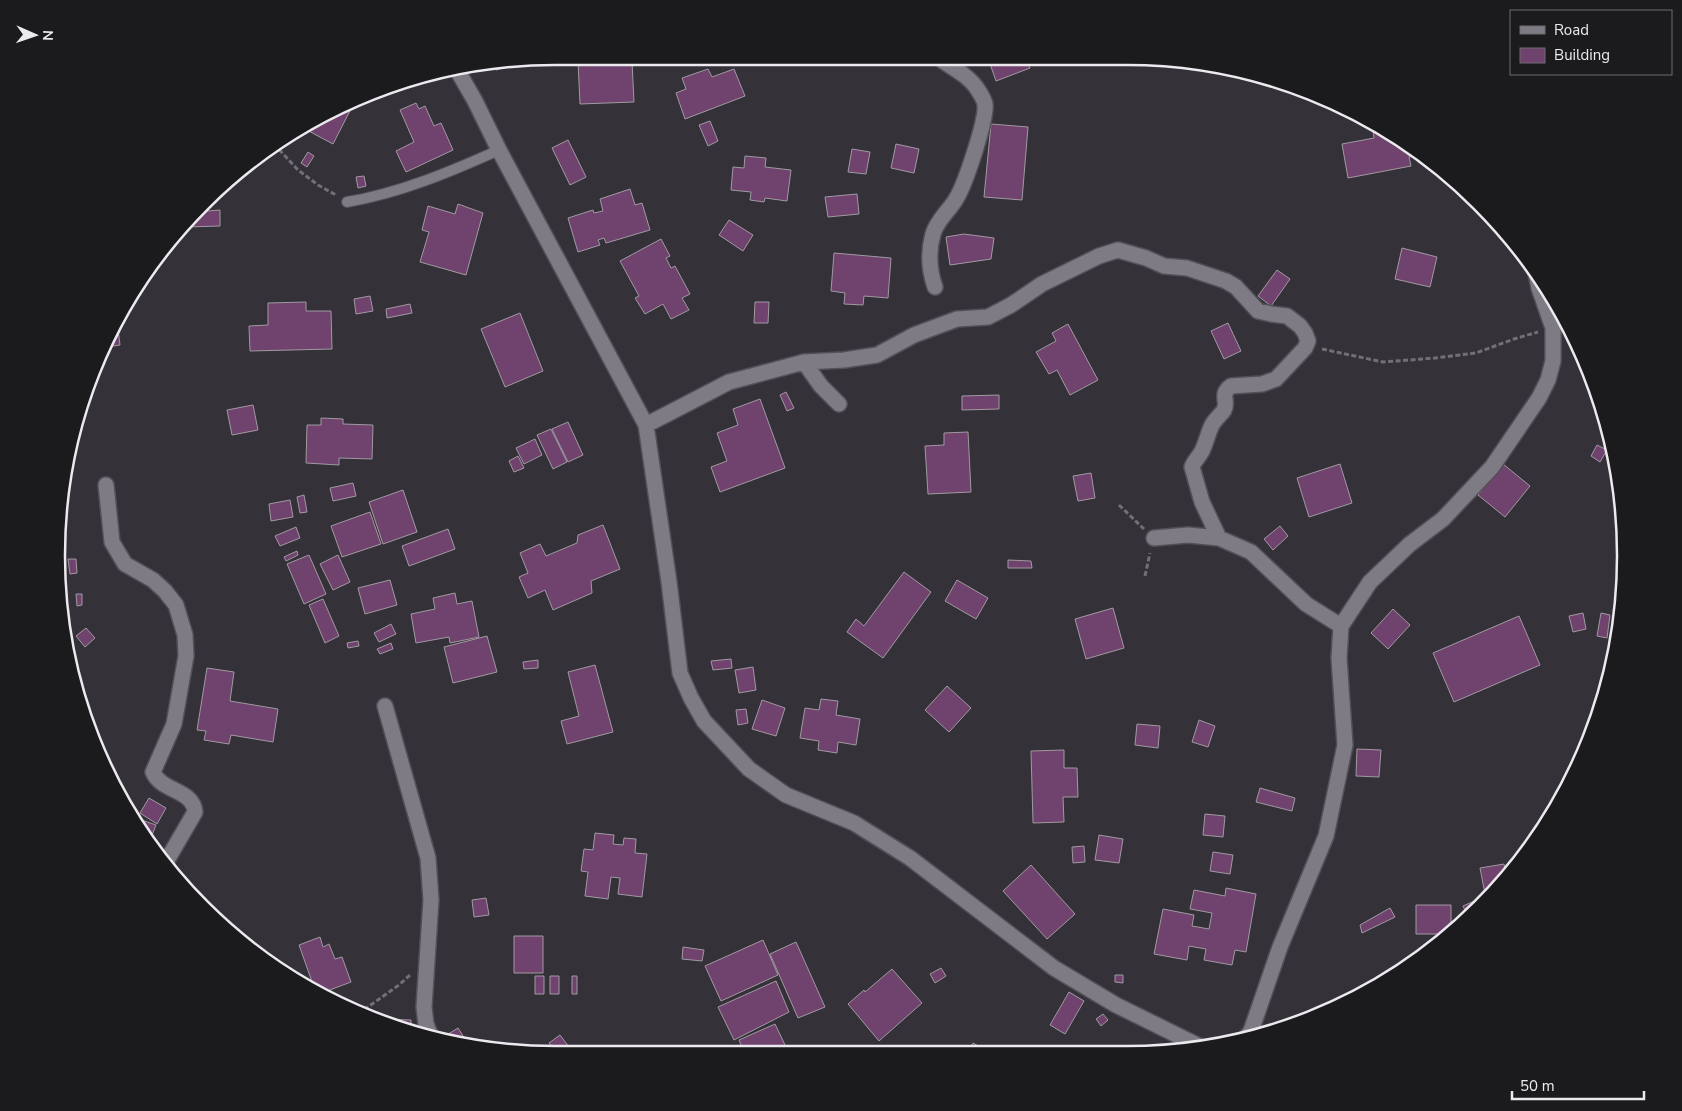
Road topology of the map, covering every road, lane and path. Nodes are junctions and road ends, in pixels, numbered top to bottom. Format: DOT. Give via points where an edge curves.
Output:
graph roads {
  1 [pos="949,65"];
  2 [pos="460,74"];
  3 [pos="280,150"];
  4 [pos="499,150"];
  5 [pos="347,202"];
  6 [pos="935,287"];
  7 [pos="1539,291"];
  8 [pos="1553,328"];
  9 [pos="1308,341"];
  10 [pos="804,362"];
  11 [pos="839,404"];
  12 [pos="646,425"];
  13 [pos="106,484"];
  14 [pos="1119,506"];
  15 [pos="1154,538"];
  16 [pos="1219,538"];
  17 [pos="1145,576"];
  18 [pos="1341,626"];
  19 [pos="384,706"];
  20 [pos="169,857"];
  21 [pos="427,956"];
  22 [pos="366,1008"];
  23 [pos="428,1029"];
  24 [pos="1250,1030"];
  25 [pos="1191,1042"];
  1 -- 6 [label="street" via="978,89 984,103 968,175 957,199 933,234 930,266"];
  2 -- 4 [label="street"];
  3 -- 5 [label="path" via="298,170"];
  4 -- 5 [label="lane" via="447,173 374,198"];
  4 -- 12 [label="street"];
  7 -- 8 [label="street"];
  8 -- 9 [label="path" via="1476,353 1383,362 1325,351"];
  8 -- 18 [label="street" via="1553,361 1548,380 1492,467 1443,519 1410,544 1370,582"];
  9 -- 10 [label="street" via="1305,333 1287,316 1258,311 1226,281 1187,268 1164,266 1118,250 1042,284 988,317 957,319 914,335 877,355"];
  9 -- 16 [label="street" via="1276,379 1262,384 1231,386 1224,393 1224,412 1212,425 1192,468 1202,502"];
  10 -- 11 [label="street"];
  10 -- 12 [label="street" via="728,382"];
  12 -- 25 [label="street" via="680,672 704,721 749,768 786,795 854,823 910,858 1054,968 1116,1005"];
  13 -- 20 [label="street" via="112,542 125,564 166,591 176,605 185,635 186,656 174,724 153,772 167,787 191,799 195,812"];
  14 -- 15 [label="path"];
  15 -- 16 [label="street" via="1188,535"];
  15 -- 17 [label="path"];
  16 -- 18 [label="street" via="1252,552 1306,604"];
  18 -- 24 [label="street" via="1338,658 1344,745 1326,836 1280,947"];
  19 -- 21 [label="street" via="428,858 431,900"];
  21 -- 22 [label="path" via="398,985"];
  21 -- 23 [label="street" via="424,1006"];
}
